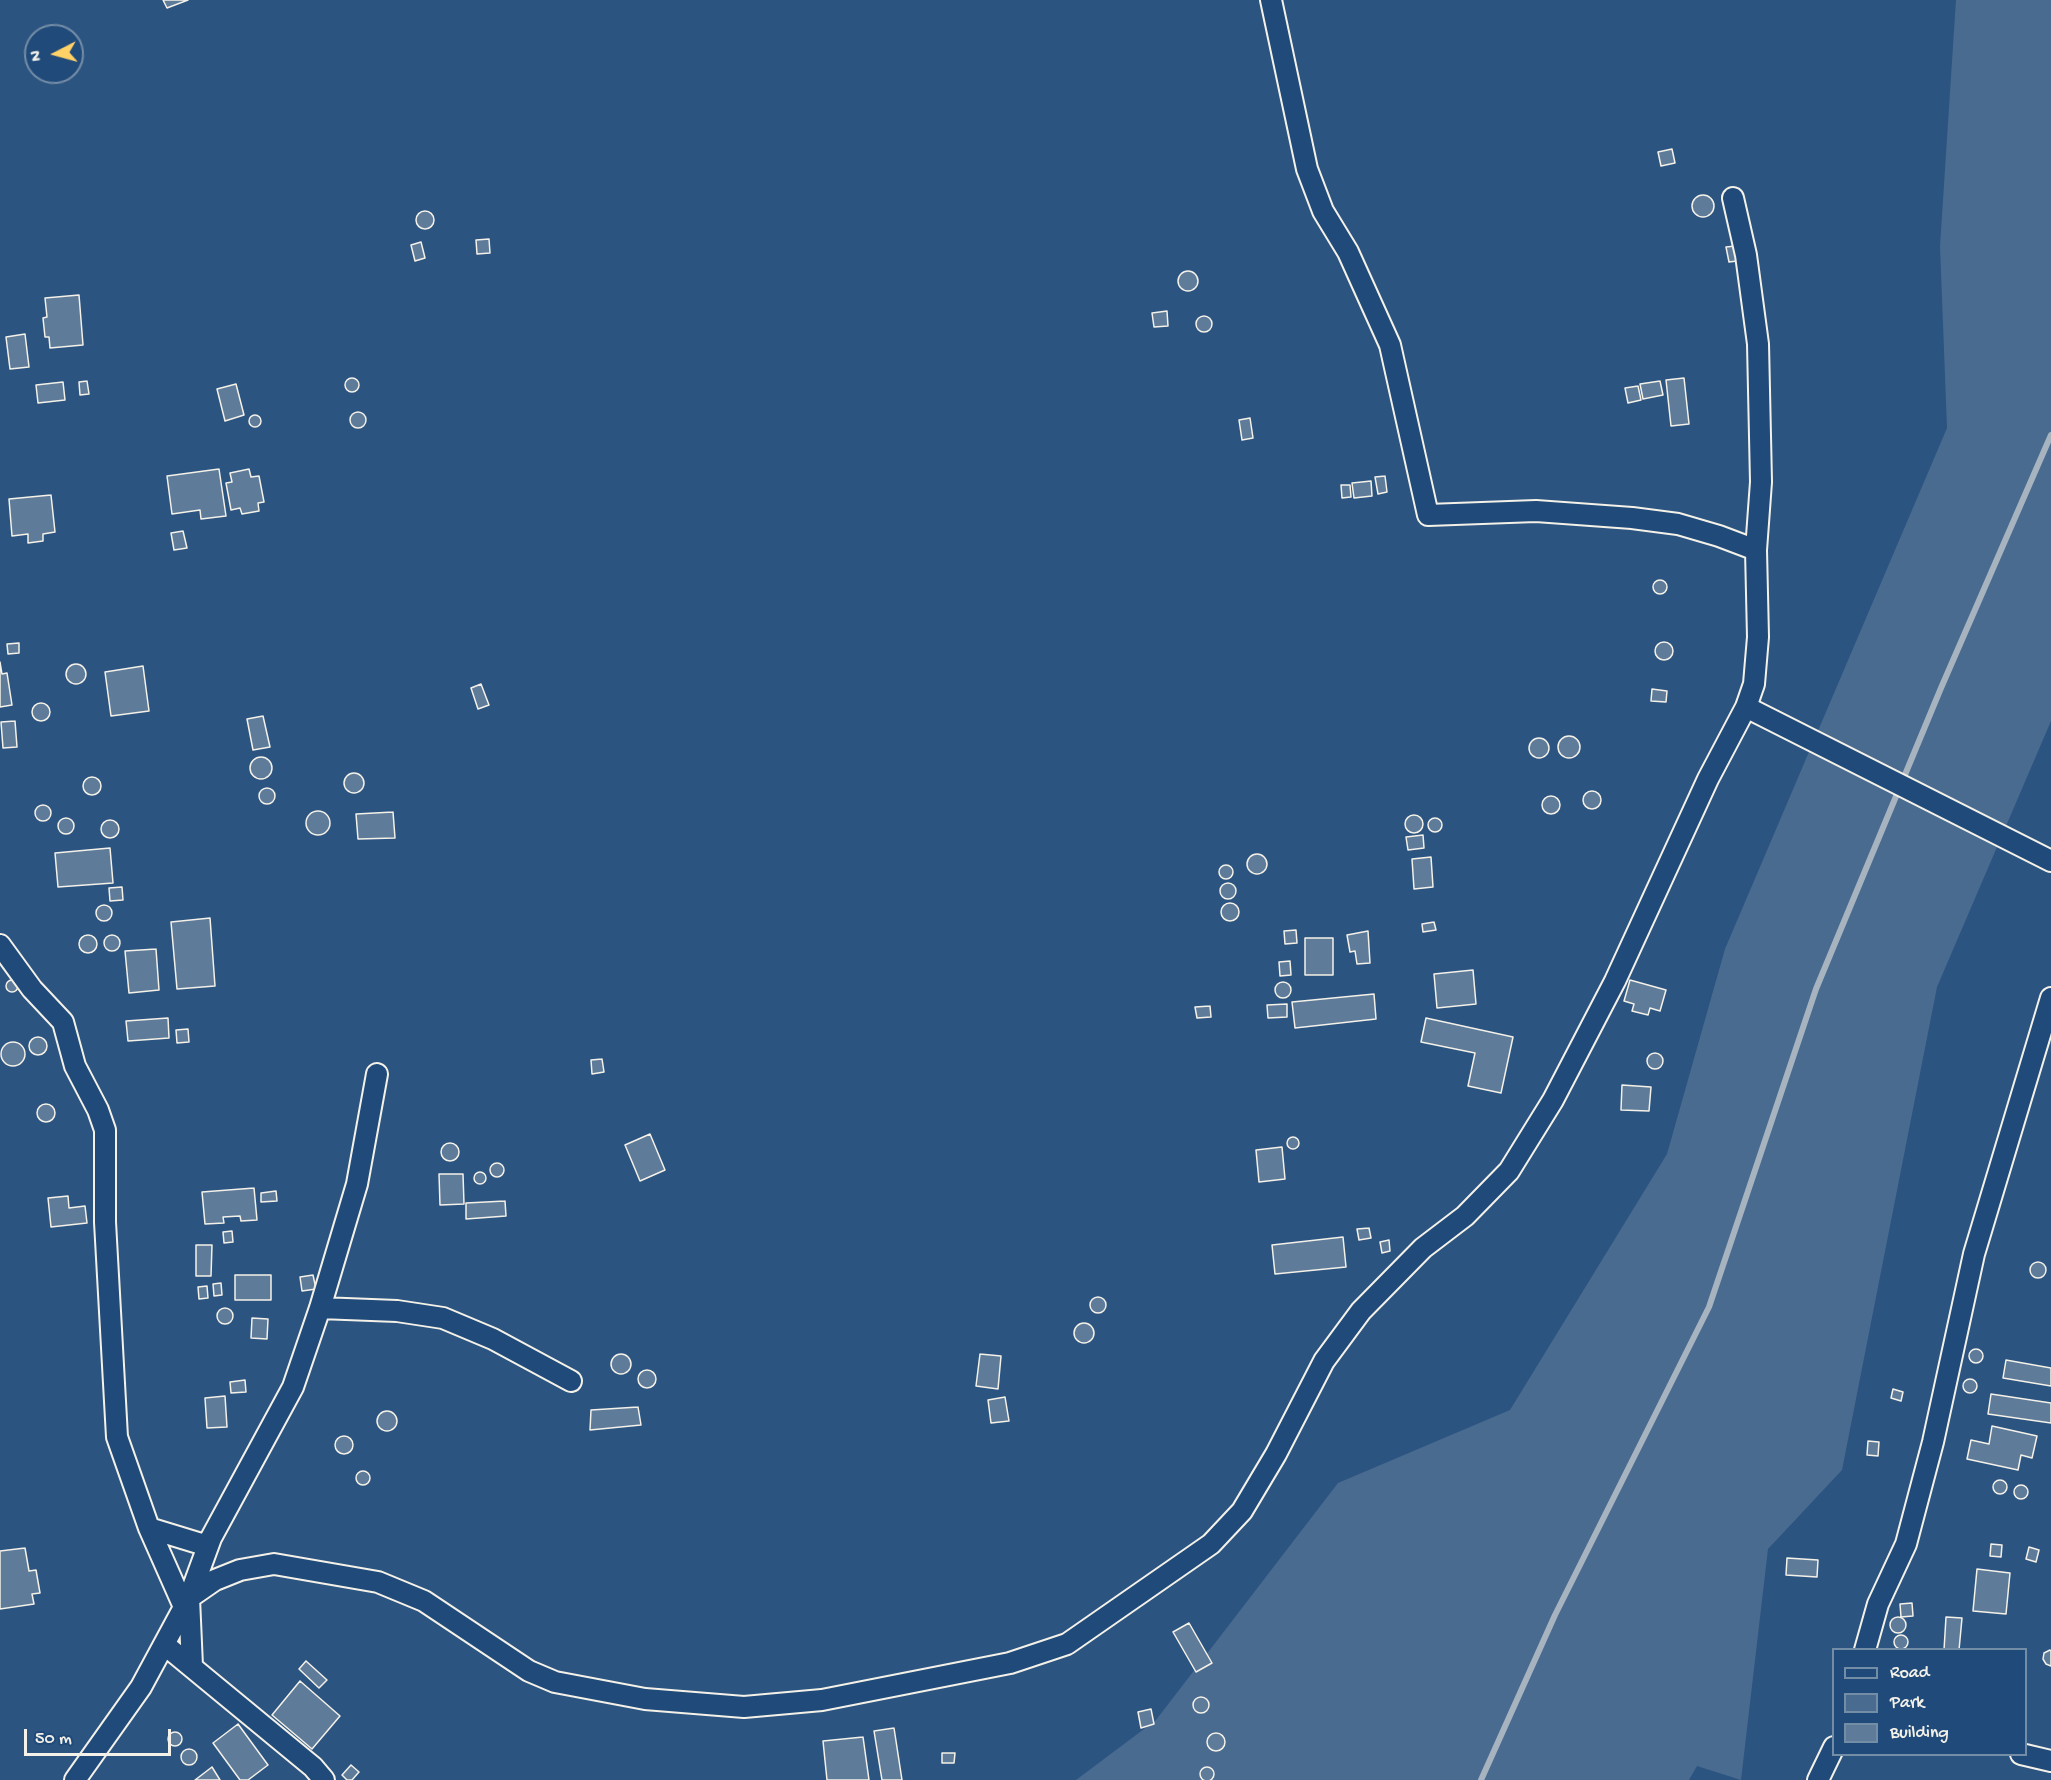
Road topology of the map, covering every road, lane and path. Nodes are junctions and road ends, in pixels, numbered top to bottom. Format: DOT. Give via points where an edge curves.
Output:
graph roads {
  1 [pos="1271,0"];
  2 [pos="1733,198"];
  3 [pos="1756,550"];
  4 [pos="1746,707"];
  5 [pos="2051,861"];
  6 [pos="0,945"];
  7 [pos="2051,998"];
  8 [pos="377,1074"];
  9 [pos="320,1308"];
  10 [pos="571,1381"];
  11 [pos="148,1528"];
  12 [pos="208,1546"];
  13 [pos="187,1602"];
  14 [pos="165,1645"];
  15 [pos="1866,1648"];
  16 [pos="192,1666"];
  17 [pos="1832,1749"];
  18 [pos="2026,1756"];
  19 [pos="2051,1761"];
  20 [pos="75,1780"];
  21 [pos="324,1780"];
  22 [pos="1818,1780"];
  1 -- 3 [label="street" via="1307,169 1323,211 1348,252 1390,345 1428,514 1536,511 1632,518 1678,524"];
  2 -- 3 [label="street" via="1746,255 1758,344 1761,482"];
  3 -- 4 [label="street" via="1758,637 1754,684"];
  4 -- 5 [label="street"];
  4 -- 13 [label="street" via="1708,779 1615,981 1553,1100 1509,1171 1491,1193 1423,1248 1361,1311 1323,1361 1276,1454 1234,1519 1211,1544 1067,1644 1010,1663 822,1700 744,1707 645,1699 555,1682 529,1671 424,1601 368,1580 273,1564 215,1580"];
  6 -- 11 [label="street" via="32,990 63,1023 75,1066 105,1131 105,1222 117,1437"];
  7 -- 15 [label="street" via="1974,1254 1933,1442 1906,1544 1878,1604"];
  8 -- 9 [label="street" via="357,1184"];
  9 -- 10 [label="street" via="397,1311 443,1318"];
  9 -- 12 [label="street" via="293,1387"];
  11 -- 12 [label="street"];
  11 -- 13 [label="street"];
  12 -- 13 [label="street"];
  13 -- 14 [label="street"];
  13 -- 16 [label="street"];
  14 -- 16 [label="street"];
  14 -- 20 [label="street" via="141,1687"];
  16 -- 21 [label="street"];
  17 -- 22 [label="street"];
  18 -- 19 [label="street"];
}
